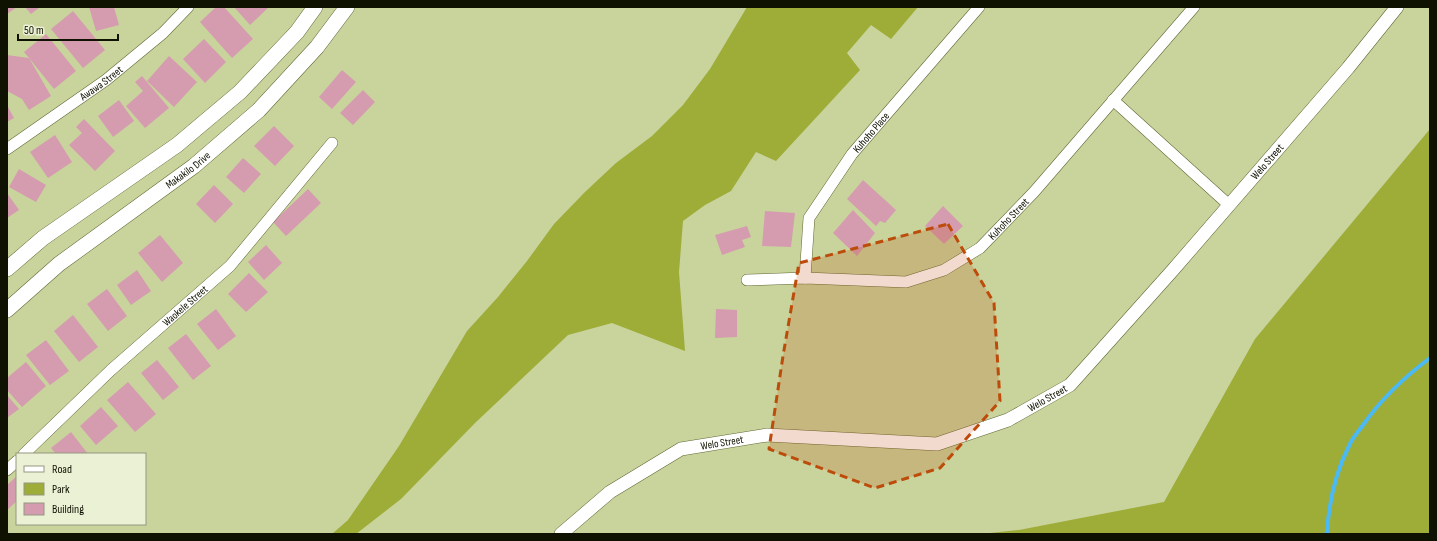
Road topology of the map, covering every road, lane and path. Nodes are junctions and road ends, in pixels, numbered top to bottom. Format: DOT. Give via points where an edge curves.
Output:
graph roads {
  1 [pos="188,7"];
  2 [pos="315,7"];
  3 [pos="347,7"];
  4 [pos="979,7"];
  5 [pos="1194,7"];
  6 [pos="1397,7"];
  7 [pos="1113,100"];
  8 [pos="332,143"];
  9 [pos="7,149"];
  10 [pos="1229,205"];
  11 [pos="7,269"];
  12 [pos="805,278"];
  13 [pos="747,280"];
  14 [pos="7,310"];
  15 [pos="25,453"];
  16 [pos="16,462"];
  17 [pos="7,470"];
  18 [pos="561,534"];
  1 -- 9 [label="street, Awawa Street" via="163,34 106,80"];
  2 -- 11 [label="main road" via="296,32 240,92 177,145 43,238"];
  3 -- 14 [label="main road, Makakilo Drive" via="317,48 260,110 194,166 59,264"];
  4 -- 12 [label="street, Kuhoho Place" via="852,154 809,218"];
  5 -- 7 [label="street, Kuhoho Street"];
  6 -- 10 [label="street, Welo Street" via="1348,68"];
  7 -- 10 [label="street"];
  7 -- 12 [label="street, Kuhoho Street" via="1034,192 980,248 944,270 906,282"];
  8 -- 15 [label="street, Waokele Street" via="230,266 112,370"];
  10 -- 18 [label="street, Welo Street" via="1070,385 1008,420 937,444 767,435 681,449 610,492"];
  12 -- 13 [label="street, Kuhoho Street"];
  16 -- 17 [label="street"];
}
